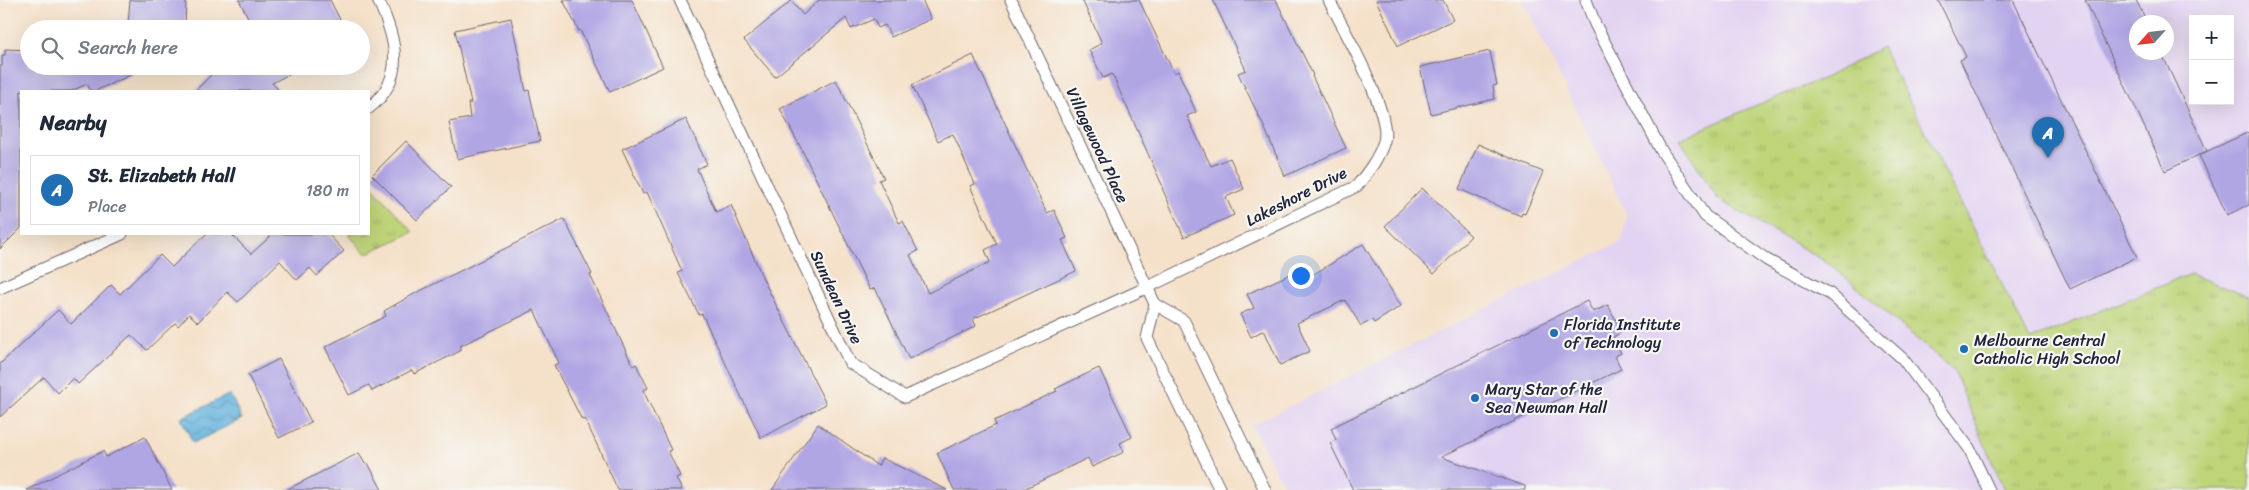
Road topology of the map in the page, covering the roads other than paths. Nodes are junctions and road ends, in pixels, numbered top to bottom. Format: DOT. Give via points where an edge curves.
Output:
graph roads {
  1 [pos="378,0"];
  2 [pos="680,0"];
  3 [pos="1010,0"];
  4 [pos="1329,0"];
  5 [pos="1586,0"];
  6 [pos="370,107"];
  7 [pos="120,235"];
  8 [pos="1148,287"];
  9 [pos="0,288"];
  10 [pos="1156,304"];
  11 [pos="1263,489"];
  12 [pos="1220,490"];
  13 [pos="1989,490"];
  1 -- 6 [label="lane" via="391,28 394,65 391,81"];
  2 -- 8 [label="lane, Sundean Drive" via="850,363 870,376 905,397"];
  3 -- 8 [label="lane, Villagewood Place"];
  4 -- 8 [label="lane, Lakeshore Drive" via="1382,112 1385,140 1375,162 1356,186"];
  5 -- 13 [label="lane" via="1595,24 1661,150 1705,216 1767,260 1830,294 1903,359 1969,448"];
  7 -- 9 [label="lane"];
  8 -- 10 [label="lane, Villagewood Place"];
  10 -- 11 [label="lane" via="1184,321"];
  10 -- 12 [label="lane" via="1147,338"];
}
